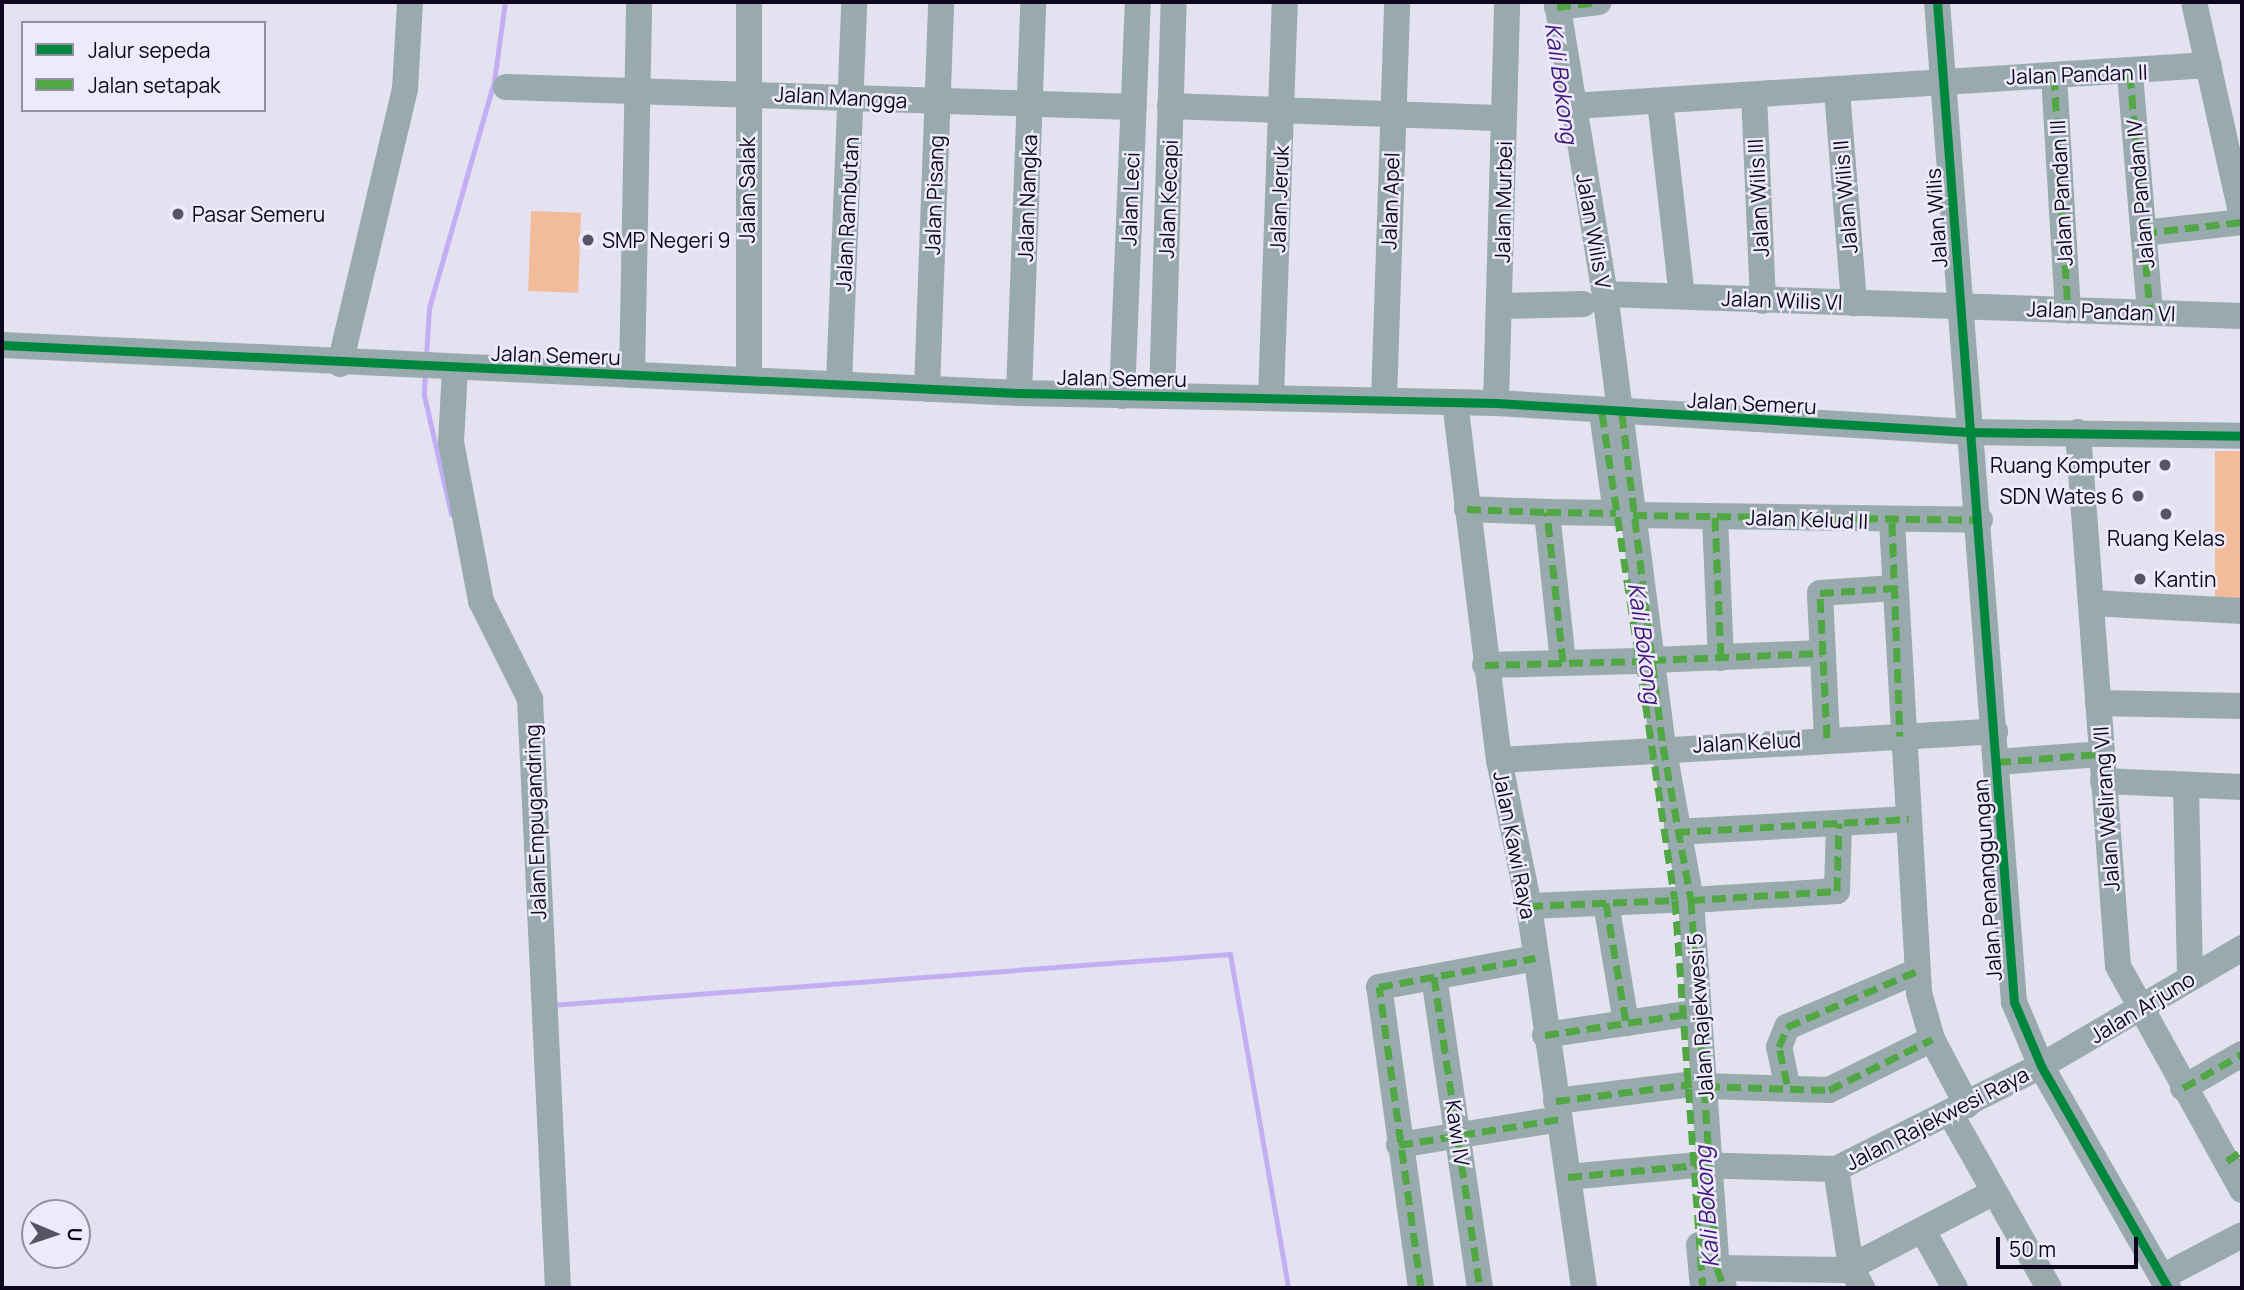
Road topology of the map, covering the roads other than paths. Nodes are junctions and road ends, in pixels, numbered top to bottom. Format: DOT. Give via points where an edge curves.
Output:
graph roads {
  1 [pos="410,2"];
  2 [pos="639,2"];
  3 [pos="750,2"];
  4 [pos="854,2"];
  5 [pos="941,2"];
  6 [pos="1033,2"];
  7 [pos="1138,2"];
  8 [pos="1174,2"];
  9 [pos="1285,2"];
  10 [pos="1397,2"];
  11 [pos="1507,2"];
  12 [pos="1599,2"];
  13 [pos="1937,2"];
  14 [pos="2194,2"];
  15 [pos="1557,4"];
  16 [pos="2208,65"];
  17 [pos="2130,74"];
  18 [pos="2054,76"];
  19 [pos="1944,79"];
  20 [pos="506,87"];
  21 [pos="636,90"];
  22 [pos="1837,91"];
  23 [pos="746,92"];
  24 [pos="1754,95"];
  25 [pos="852,97"];
  26 [pos="1660,101"];
  27 [pos="937,102"];
  28 [pos="1031,105"];
  29 [pos="1170,106"];
  30 [pos="1573,106"];
  31 [pos="1134,107"];
  32 [pos="1283,110"];
  33 [pos="1393,114"];
  34 [pos="1504,118"];
  35 [pos="2242,220"];
  36 [pos="2143,233"];
  37 [pos="1682,296"];
  38 [pos="1594,299"];
  39 [pos="1763,301"];
  40 [pos="1854,303"];
  41 [pos="1501,306"];
  42 [pos="1959,306"];
  43 [pos="2068,311"];
  44 [pos="2150,313"];
  45 [pos="2242,316"];
  46 [pos="2,345"];
  47 [pos="1124,348"];
  48 [pos="1163,350"];
  49 [pos="340,363"];
  50 [pos="442,368"];
  51 [pos="632,375"];
  52 [pos="749,378"];
  53 [pos="839,383"];
  54 [pos="927,389"];
  55 [pos="1019,393"];
  56 [pos="1122,396"];
  57 [pos="1161,396"];
  58 [pos="1272,397"];
  59 [pos="1384,400"];
  60 [pos="1455,401"];
  61 [pos="1496,403"];
  62 [pos="1613,413"];
  63 [pos="1969,432"];
  64 [pos="2078,432"];
  65 [pos="2242,436"];
  66 [pos="1467,509"];
  67 [pos="1547,512"];
  68 [pos="1625,514"];
  69 [pos="1715,517"];
  70 [pos="1980,520"];
  71 [pos="1892,522"];
  72 [pos="1894,588"];
  73 [pos="2091,603"];
  74 [pos="2242,611"];
  75 [pos="1822,653"];
  76 [pos="1721,658"];
  77 [pos="1645,660"];
  78 [pos="1563,662"];
  79 [pos="1485,665"];
  80 [pos="2098,703"];
  81 [pos="2242,706"];
  82 [pos="1995,731"];
  83 [pos="1900,736"];
  84 [pos="1827,738"];
  85 [pos="1657,748"];
  86 [pos="2100,754"];
  87 [pos="1499,760"];
  88 [pos="1997,762"];
  89 [pos="2103,781"];
  90 [pos="2186,785"];
  91 [pos="2242,787"];
  92 [pos="1909,819"];
  93 [pos="1839,823"];
  94 [pos="1676,832"];
  95 [pos="1683,900"];
  96 [pos="1606,903"];
  97 [pos="1529,906"];
  98 [pos="2242,948"];
  99 [pos="1535,958"];
  100 [pos="1917,971"];
  101 [pos="1434,977"];
  102 [pos="2190,977"];
  103 [pos="2138,1010"];
  104 [pos="1687,1014"];
  105 [pos="1626,1023"];
  106 [pos="1545,1035"];
  107 [pos="1932,1039"];
  108 [pos="2242,1054"];
  109 [pos="2041,1066"];
  110 [pos="1787,1084"];
  111 [pos="1699,1085"];
  112 [pos="2183,1088"];
  113 [pos="1958,1109"];
  114 [pos="1558,1110"];
  115 [pos="1458,1137"];
  116 [pos="1399,1145"];
  117 [pos="2234,1156"];
  118 [pos="1702,1166"];
  119 [pos="1836,1169"];
  120 [pos="1568,1177"];
  121 [pos="2242,1190"];
  122 [pos="1994,1192"];
  123 [pos="1923,1231"];
  124 [pos="2242,1235"];
  125 [pos="1856,1278"];
  126 [pos="1715,1282"];
  127 [pos="2165,1282"];
  128 [pos="558,1288"];
  129 [pos="1421,1288"];
  130 [pos="1480,1288"];
  131 [pos="1584,1288"];
  132 [pos="1955,1288"];
  133 [pos="2049,1288"];
  1 -- 49 [label="street" via="405,89"];
  2 -- 21 [label="street"];
  3 -- 23 [label="street, Jalan Salak"];
  4 -- 25 [label="street, Jalan Rambutan"];
  5 -- 27 [label="street, Jalan Pisang"];
  6 -- 28 [label="street, Jalan Nangka"];
  7 -- 31 [label="street, Jalan Leci"];
  8 -- 29 [label="street, Jalan Kecapi"];
  9 -- 32 [label="street, Jalan Jeruk"];
  10 -- 33 [label="street, Jalan Apel"];
  11 -- 34 [label="street, Jalan Murbei"];
  12 -- 15 [label="street"];
  13 -- 19 [label="street, Jalan Wilis"];
  14 -- 16 [label="street"];
  15 -- 30 [label="street, Jalan Wilis V"];
  16 -- 17 [label="street, Jalan Pandan II"];
  16 -- 35 [label="street"];
  17 -- 18 [label="street, Jalan Pandan II"];
  17 -- 36 [label="street, Jalan Pandan IV"];
  18 -- 19 [label="street, Jalan Pandan II"];
  18 -- 43 [label="street, Jalan Pandan III"];
  19 -- 22 [label="street, Jalan Pandan II"];
  19 -- 42 [label="street, Jalan Wilis"];
  20 -- 21 [label="street, Jalan Mangga"];
  21 -- 23 [label="street, Jalan Mangga"];
  21 -- 51 [label="street"];
  22 -- 24 [label="street, Jalan Pandan II"];
  22 -- 40 [label="street, Jalan Wilis II"];
  23 -- 25 [label="street, Jalan Mangga"];
  23 -- 52 [label="street, Jalan Salak"];
  24 -- 26 [label="street, Jalan Pandan II"];
  24 -- 39 [label="street, Jalan Wilis III"];
  25 -- 27 [label="street, Jalan Mangga"];
  25 -- 53 [label="street, Jalan Rambutan"];
  26 -- 30 [label="street, Jalan Pandan II"];
  26 -- 37 [label="street"];
  27 -- 28 [label="street, Jalan Mangga"];
  27 -- 54 [label="street, Jalan Pisang"];
  28 -- 31 [label="street, Jalan Mangga"];
  28 -- 55 [label="street, Jalan Nangka"];
  29 -- 32 [label="street"];
  29 -- 48 [label="street, Jalan Kecapi"];
  30 -- 38 [label="street, Jalan Wilis V"];
  31 -- 47 [label="street, Jalan Leci"];
  32 -- 33 [label="street"];
  32 -- 58 [label="street, Jalan Jeruk"];
  33 -- 34 [label="street"];
  33 -- 59 [label="street, Jalan Apel"];
  34 -- 41 [label="street, Jalan Murbei"];
  35 -- 36 [label="street"];
  36 -- 44 [label="street, Jalan Pandan IV"];
  37 -- 38 [label="street, Jalan Wilis VI"];
  37 -- 39 [label="street, Jalan Wilis VI"];
  38 -- 41 [label="street, Jalan Wilis VI"];
  38 -- 62 [label="street, Jalan Wilis V"];
  39 -- 40 [label="street, Jalan Wilis VI"];
  40 -- 42 [label="street, Jalan Wilis VI"];
  41 -- 61 [label="street, Jalan Murbei"];
  42 -- 43 [label="street, Jalan Pandan VI"];
  42 -- 63 [label="street, Jalan Wilis"];
  43 -- 44 [label="street, Jalan Pandan VI"];
  44 -- 45 [label="street, Jalan Pandan VI"];
  46 -- 49 [label="street, Jalan Semeru"];
  47 -- 48 [label="street"];
  47 -- 56 [label="street, Jalan Leci"];
  48 -- 57 [label="street, Jalan Kecapi"];
  49 -- 50 [label="street, Jalan Semeru"];
  50 -- 51 [label="street, Jalan Semeru"];
  50 -- 128 [label="street, Jalan Empugandring" via="481,601 530,699"];
  51 -- 52 [label="street, Jalan Semeru"];
  52 -- 53 [label="street, Jalan Semeru"];
  53 -- 54 [label="street, Jalan Semeru"];
  54 -- 55 [label="street, Jalan Semeru"];
  55 -- 56 [label="street, Jalan Semeru"];
  56 -- 57 [label="street, Jalan Semeru"];
  57 -- 58 [label="street, Jalan Semeru"];
  58 -- 59 [label="street, Jalan Semeru"];
  59 -- 60 [label="street, Jalan Semeru"];
  60 -- 61 [label="street, Jalan Semeru"];
  60 -- 66 [label="street, Jalan Kawi Raya"];
  61 -- 62 [label="street, Jalan Semeru"];
  62 -- 63 [label="street, Jalan Semeru"];
  62 -- 68 [label="street, Jalan Wilis V"];
  63 -- 64 [label="street, Jalan Semeru"];
  63 -- 70 [label="street, Jalan Penanggungan"];
  64 -- 65 [label="street, Jalan Semeru"];
  64 -- 73 [label="street, Jalan Welirang VII"];
  66 -- 67 [label="street, Jalan Kelud II"];
  66 -- 79 [label="street, Jalan Kawi Raya"];
  67 -- 68 [label="street, Jalan Kelud II"];
  67 -- 78 [label="street"];
  68 -- 69 [label="street, Jalan Kelud II"];
  68 -- 77 [label="street, Jalan Wilis V"];
  69 -- 71 [label="street, Jalan Kelud II"];
  69 -- 76 [label="street"];
  70 -- 71 [label="street, Jalan Kelud II"];
  70 -- 82 [label="street, Jalan Penanggungan"];
  71 -- 72 [label="street"];
  72 -- 75 [label="street" via="1820,593"];
  72 -- 83 [label="street"];
  73 -- 74 [label="street"];
  73 -- 80 [label="street, Jalan Welirang VII"];
  75 -- 76 [label="street"];
  75 -- 84 [label="street"];
  76 -- 77 [label="street"];
  77 -- 78 [label="street"];
  77 -- 85 [label="street, Jalan Wilis V"];
  78 -- 79 [label="street"];
  79 -- 87 [label="street, Jalan Kawi Raya"];
  80 -- 81 [label="street"];
  80 -- 86 [label="street, Jalan Welirang VII"];
  82 -- 83 [label="street, Jalan Kelud"];
  82 -- 88 [label="street, Jalan Penanggungan"];
  83 -- 84 [label="street, Jalan Kelud"];
  83 -- 92 [label="street"];
  84 -- 85 [label="street, Jalan Kelud"];
  85 -- 87 [label="street, Jalan Kelud"];
  85 -- 94 [label="street, Jalan Rajekwesi 5"];
  85 -- 95 [label="street"];
  86 -- 88 [label="street"];
  86 -- 89 [label="street, Jalan Welirang VII"];
  87 -- 97 [label="street, Jalan Kawi Raya"];
  88 -- 109 [label="street, Jalan Penanggungan" via="2011,985"];
  89 -- 90 [label="street"];
  89 -- 103 [label="street, Jalan Welirang VII" via="2116,957"];
  90 -- 91 [label="street"];
  90 -- 102 [label="street"];
  92 -- 93 [label="street"];
  92 -- 100 [label="street"];
  93 -- 94 [label="street"];
  93 -- 95 [label="street" via="1838,891"];
  94 -- 95 [label="street, Jalan Rajekwesi 5"];
  95 -- 96 [label="street"];
  95 -- 104 [label="street"];
  95 -- 111 [label="street, Jalan Rajekwesi 5"];
  96 -- 97 [label="street"];
  96 -- 105 [label="street"];
  97 -- 99 [label="street, Jalan Kawi Raya"];
  98 -- 102 [label="street, Jalan Arjuno"];
  99 -- 101 [label="street"];
  99 -- 106 [label="street, Jalan Kawi Raya"];
  100 -- 107 [label="street"];
  100 -- 110 [label="street" via="1787,1027 1779,1047"];
  101 -- 115 [label="street, Kawi IV"];
  101 -- 116 [label="street" via="1379,987"];
  102 -- 103 [label="street, Jalan Arjuno"];
  103 -- 109 [label="street, Jalan Arjuno"];
  103 -- 112 [label="street, Jalan Welirang VII"];
  104 -- 105 [label="street"];
  104 -- 111 [label="street"];
  105 -- 106 [label="street"];
  106 -- 114 [label="street, Jalan Kawi Raya"];
  107 -- 110 [label="street" via="1829,1090"];
  107 -- 113 [label="street"];
  108 -- 112 [label="street"];
  109 -- 113 [label="street, Jalan Rajekwesi Raya"];
  109 -- 127 [label="street, Jalan Penanggungan"];
  110 -- 111 [label="street"];
  111 -- 114 [label="street"];
  111 -- 118 [label="street"];
  112 -- 117 [label="street, Jalan Welirang VII"];
  113 -- 119 [label="street, Jalan Rajekwesi Raya"];
  113 -- 122 [label="street"];
  114 -- 115 [label="street"];
  114 -- 120 [label="street, Jalan Kawi Raya"];
  115 -- 116 [label="street"];
  115 -- 130 [label="street, Kawi IV"];
  116 -- 129 [label="street"];
  117 -- 121 [label="street, Jalan Welirang VII"];
  118 -- 119 [label="street, Jalan Rajekwesi Raya"];
  118 -- 120 [label="street, Jalan Rajekwesi Raya"];
  118 -- 126 [label="street"];
  119 -- 125 [label="street"];
  120 -- 131 [label="street, Jalan Kawi Raya"];
  122 -- 123 [label="street"];
  122 -- 133 [label="street"];
  123 -- 125 [label="street"];
  123 -- 132 [label="street"];
  124 -- 127 [label="street"];
  125 -- 126 [label="street"];
}
